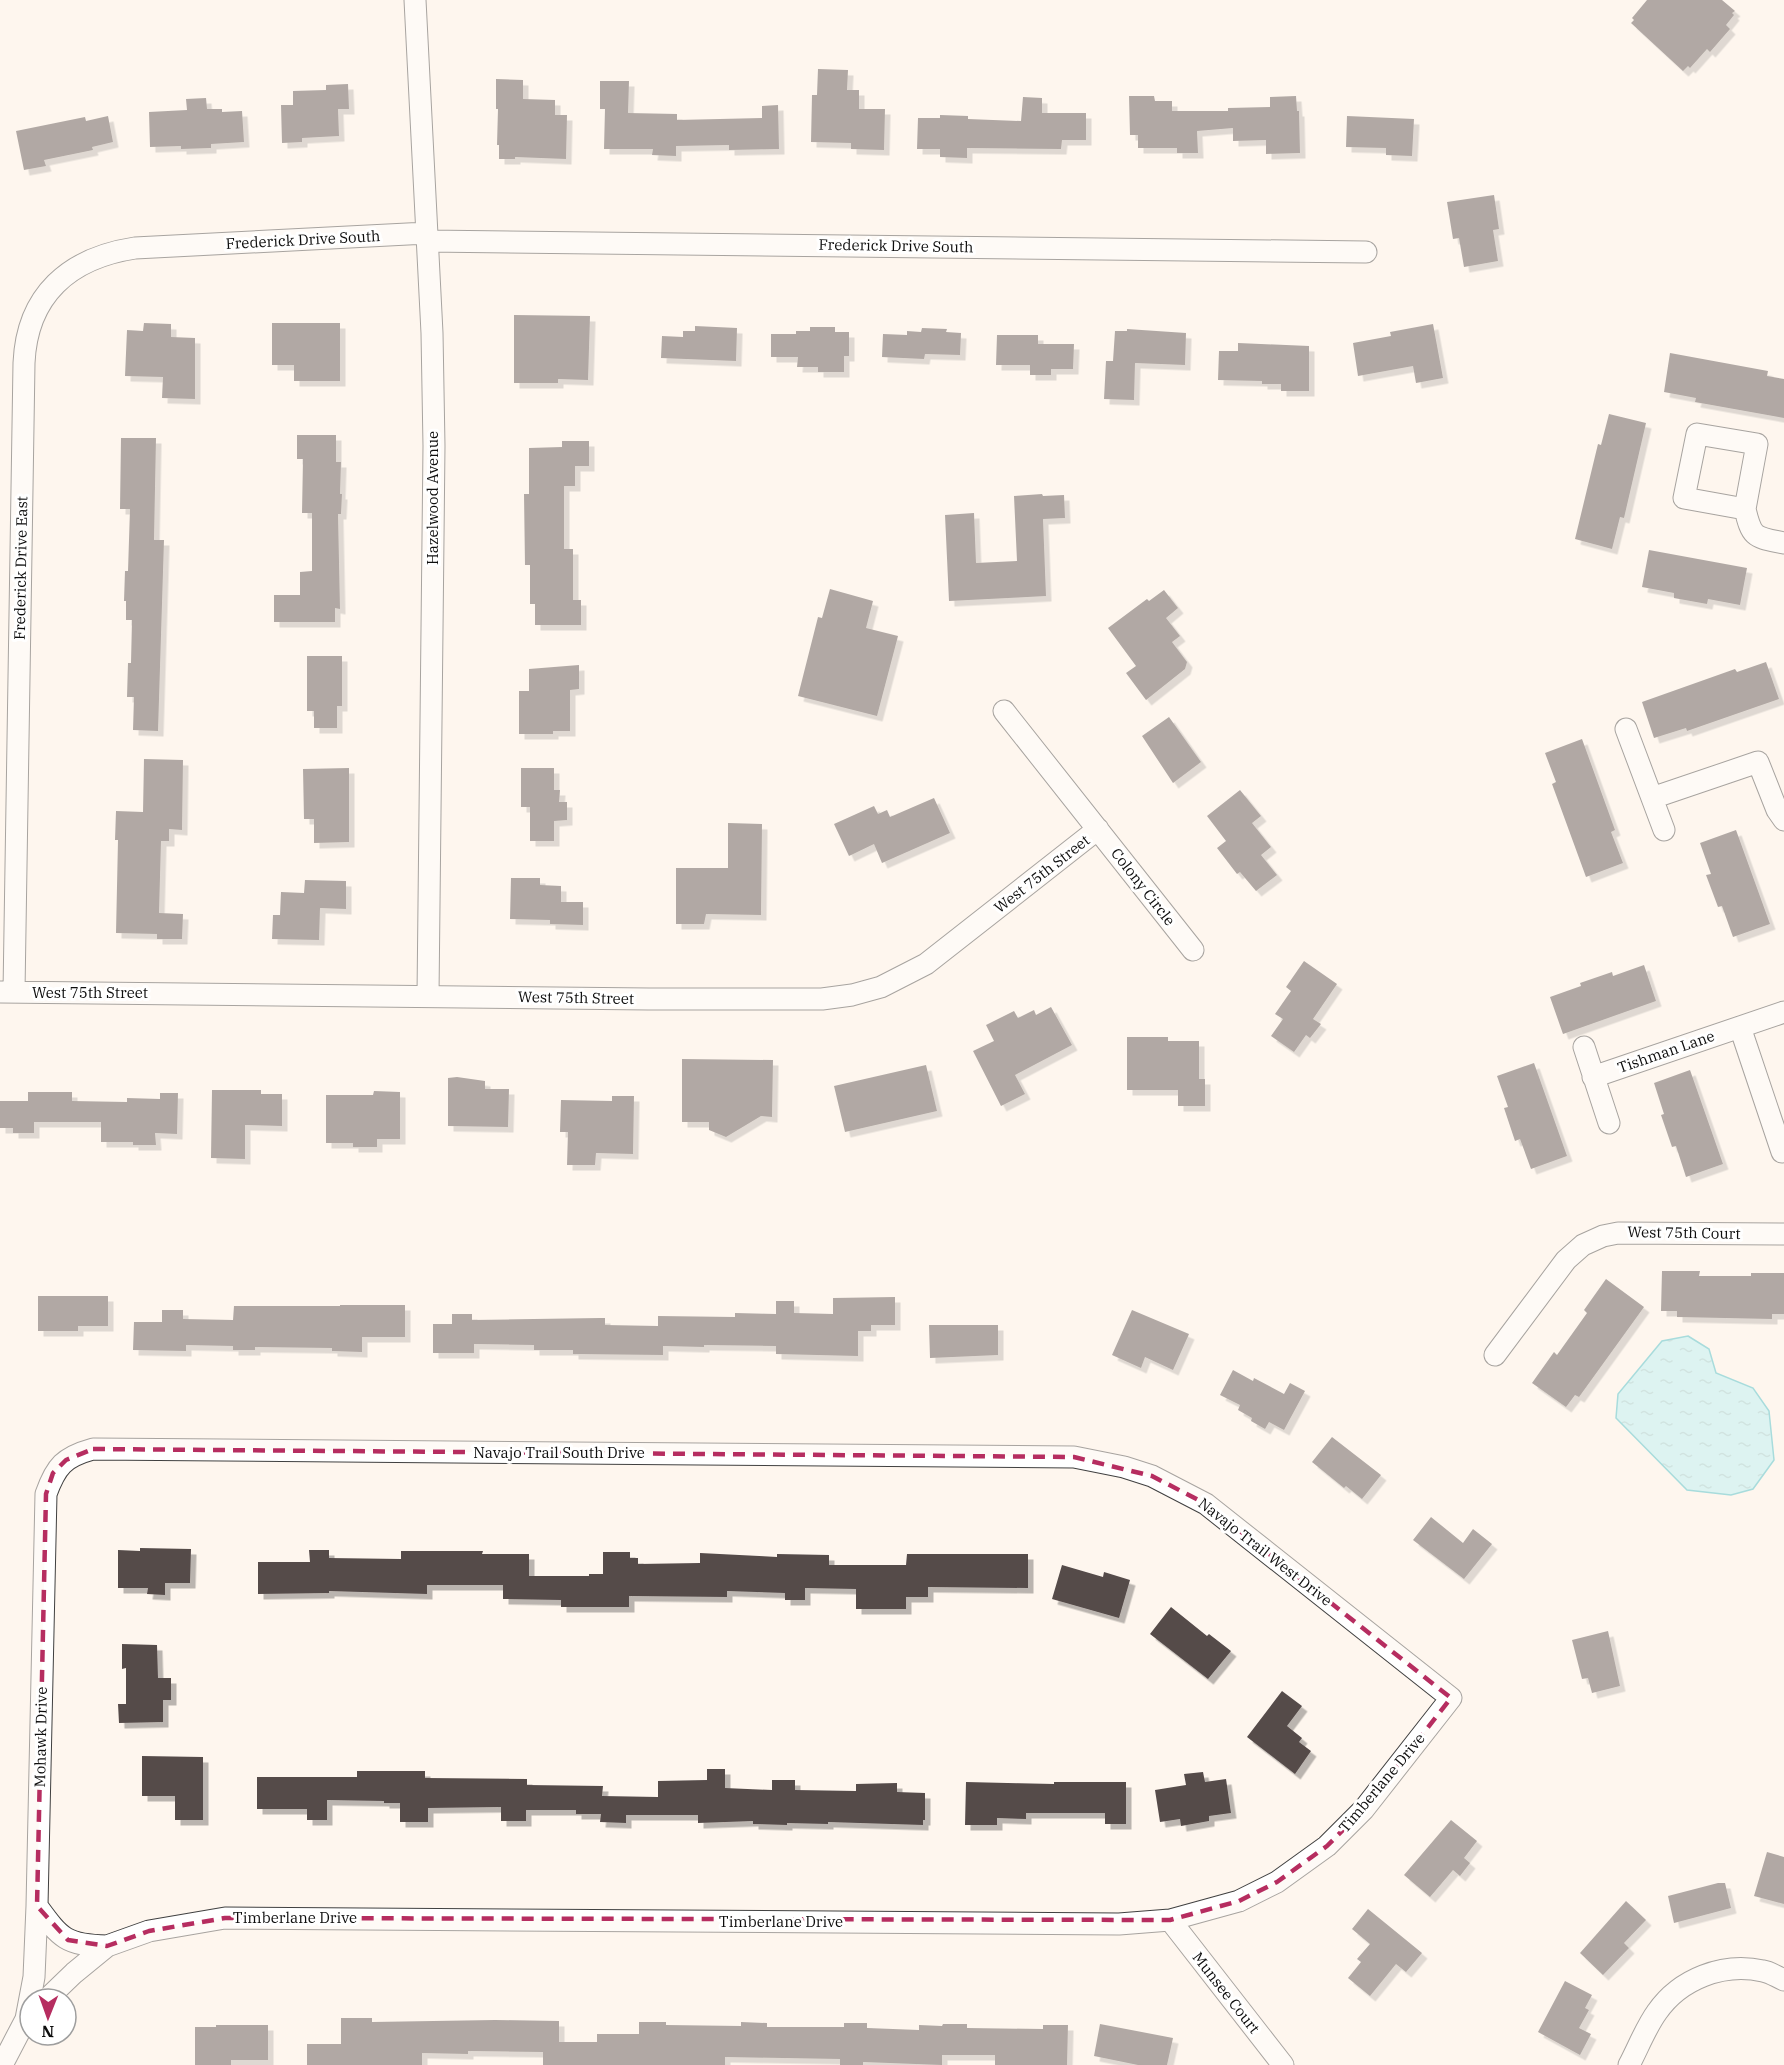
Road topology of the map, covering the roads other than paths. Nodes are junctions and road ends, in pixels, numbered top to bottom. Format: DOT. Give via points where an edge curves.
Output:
graph roads {
  1 [pos="415,0"];
  2 [pos="427,237"];
  3 [pos="178,246"];
  4 [pos="1366,252"];
  5 [pos="1744,509"];
  6 [pos="1784,543"];
  7 [pos="1004,711"];
  8 [pos="1626,729"];
  9 [pos="1652,798"];
  10 [pos="1784,820"];
  11 [pos="1098,829"];
  12 [pos="1664,830"];
  13 [pos="1193,950"];
  14 [pos="7,992"];
  15 [pos="428,996"];
  16 [pos="1784,1012"];
  17 [pos="1740,1027"];
  18 [pos="1584,1047"];
  19 [pos="1593,1077"];
  20 [pos="1609,1123"];
  21 [pos="1782,1152"];
  22 [pos="1784,1234"];
  23 [pos="1495,1355"];
  24 [pos="1054,1457"];
  25 [pos="66,1460"];
  26 [pos="1451,1698"];
  27 [pos="37,1906"];
  28 [pos="1170,1920"];
  29 [pos="107,1946"];
  30 [pos="1784,1980"];
  31 [pos="32,1987"];
  32 [pos="59,1987"];
  33 [pos="18,2036"];
  34 [pos="2,2065"];
  35 [pos="1283,2065"];
  36 [pos="1629,2065"];
  1 -- 2 [label="street, Hazelwood Avenue"];
  2 -- 3 [label="street, Frederick Drive South"];
  2 -- 4 [label="street, Frederick Drive South"];
  2 -- 15 [label="street, Hazelwood Avenue" via="434,446"];
  3 -- 14 [label="street, Frederick Drive East" via="108,253 75,268 44,298 27,337"];
  5 -- 6 [label="street" via="1750,529 1758,537"];
  7 -- 11 [label="street, Colony Circle"];
  8 -- 9 [label="street"];
  9 -- 10 [label="street" via="1758,762"];
  9 -- 12 [label="street"];
  11 -- 13 [label="street, Colony Circle"];
  11 -- 15 [label="street, West 75th Street" via="926,964 862,993 822,999"];
  14 -- 15 [label="street, West 75th Street"];
  16 -- 17 [label="street, Tishman Lane"];
  17 -- 19 [label="street, Tishman Lane"];
  17 -- 21 [label="street"];
  18 -- 19 [label="street"];
  19 -- 20 [label="street"];
  22 -- 23 [label="street, West 75th Court" via="1603,1236 1583,1245 1566,1260"];
  24 -- 25 [label="street, Navajo Trail South Drive" via="93,1449"];
  24 -- 26 [label="street, Navajo Trail West Drive" via="1124,1467 1152,1476 1206,1504"];
  25 -- 27 [label="street, Mohawk Drive" via="53,1473 46,1494"];
  26 -- 28 [label="street, Timberlane Drive" via="1364,1809 1328,1846 1277,1882 1239,1901"];
  27 -- 29 [label="street" via="68,1940"];
  27 -- 31 [label="street, Mohawk Drive"];
  28 -- 29 [label="street, Timberlane Drive" via="1119,1924 225,1918 149,1931"];
  28 -- 35 [label="street, Munsee Court"];
  29 -- 32 [label="street, Timberlane Drive"];
  30 -- 36 [label="street" via="1763,1971 1733,1968 1693,1978 1668,1997"];
  33 -- 34 [label="street"];
}
